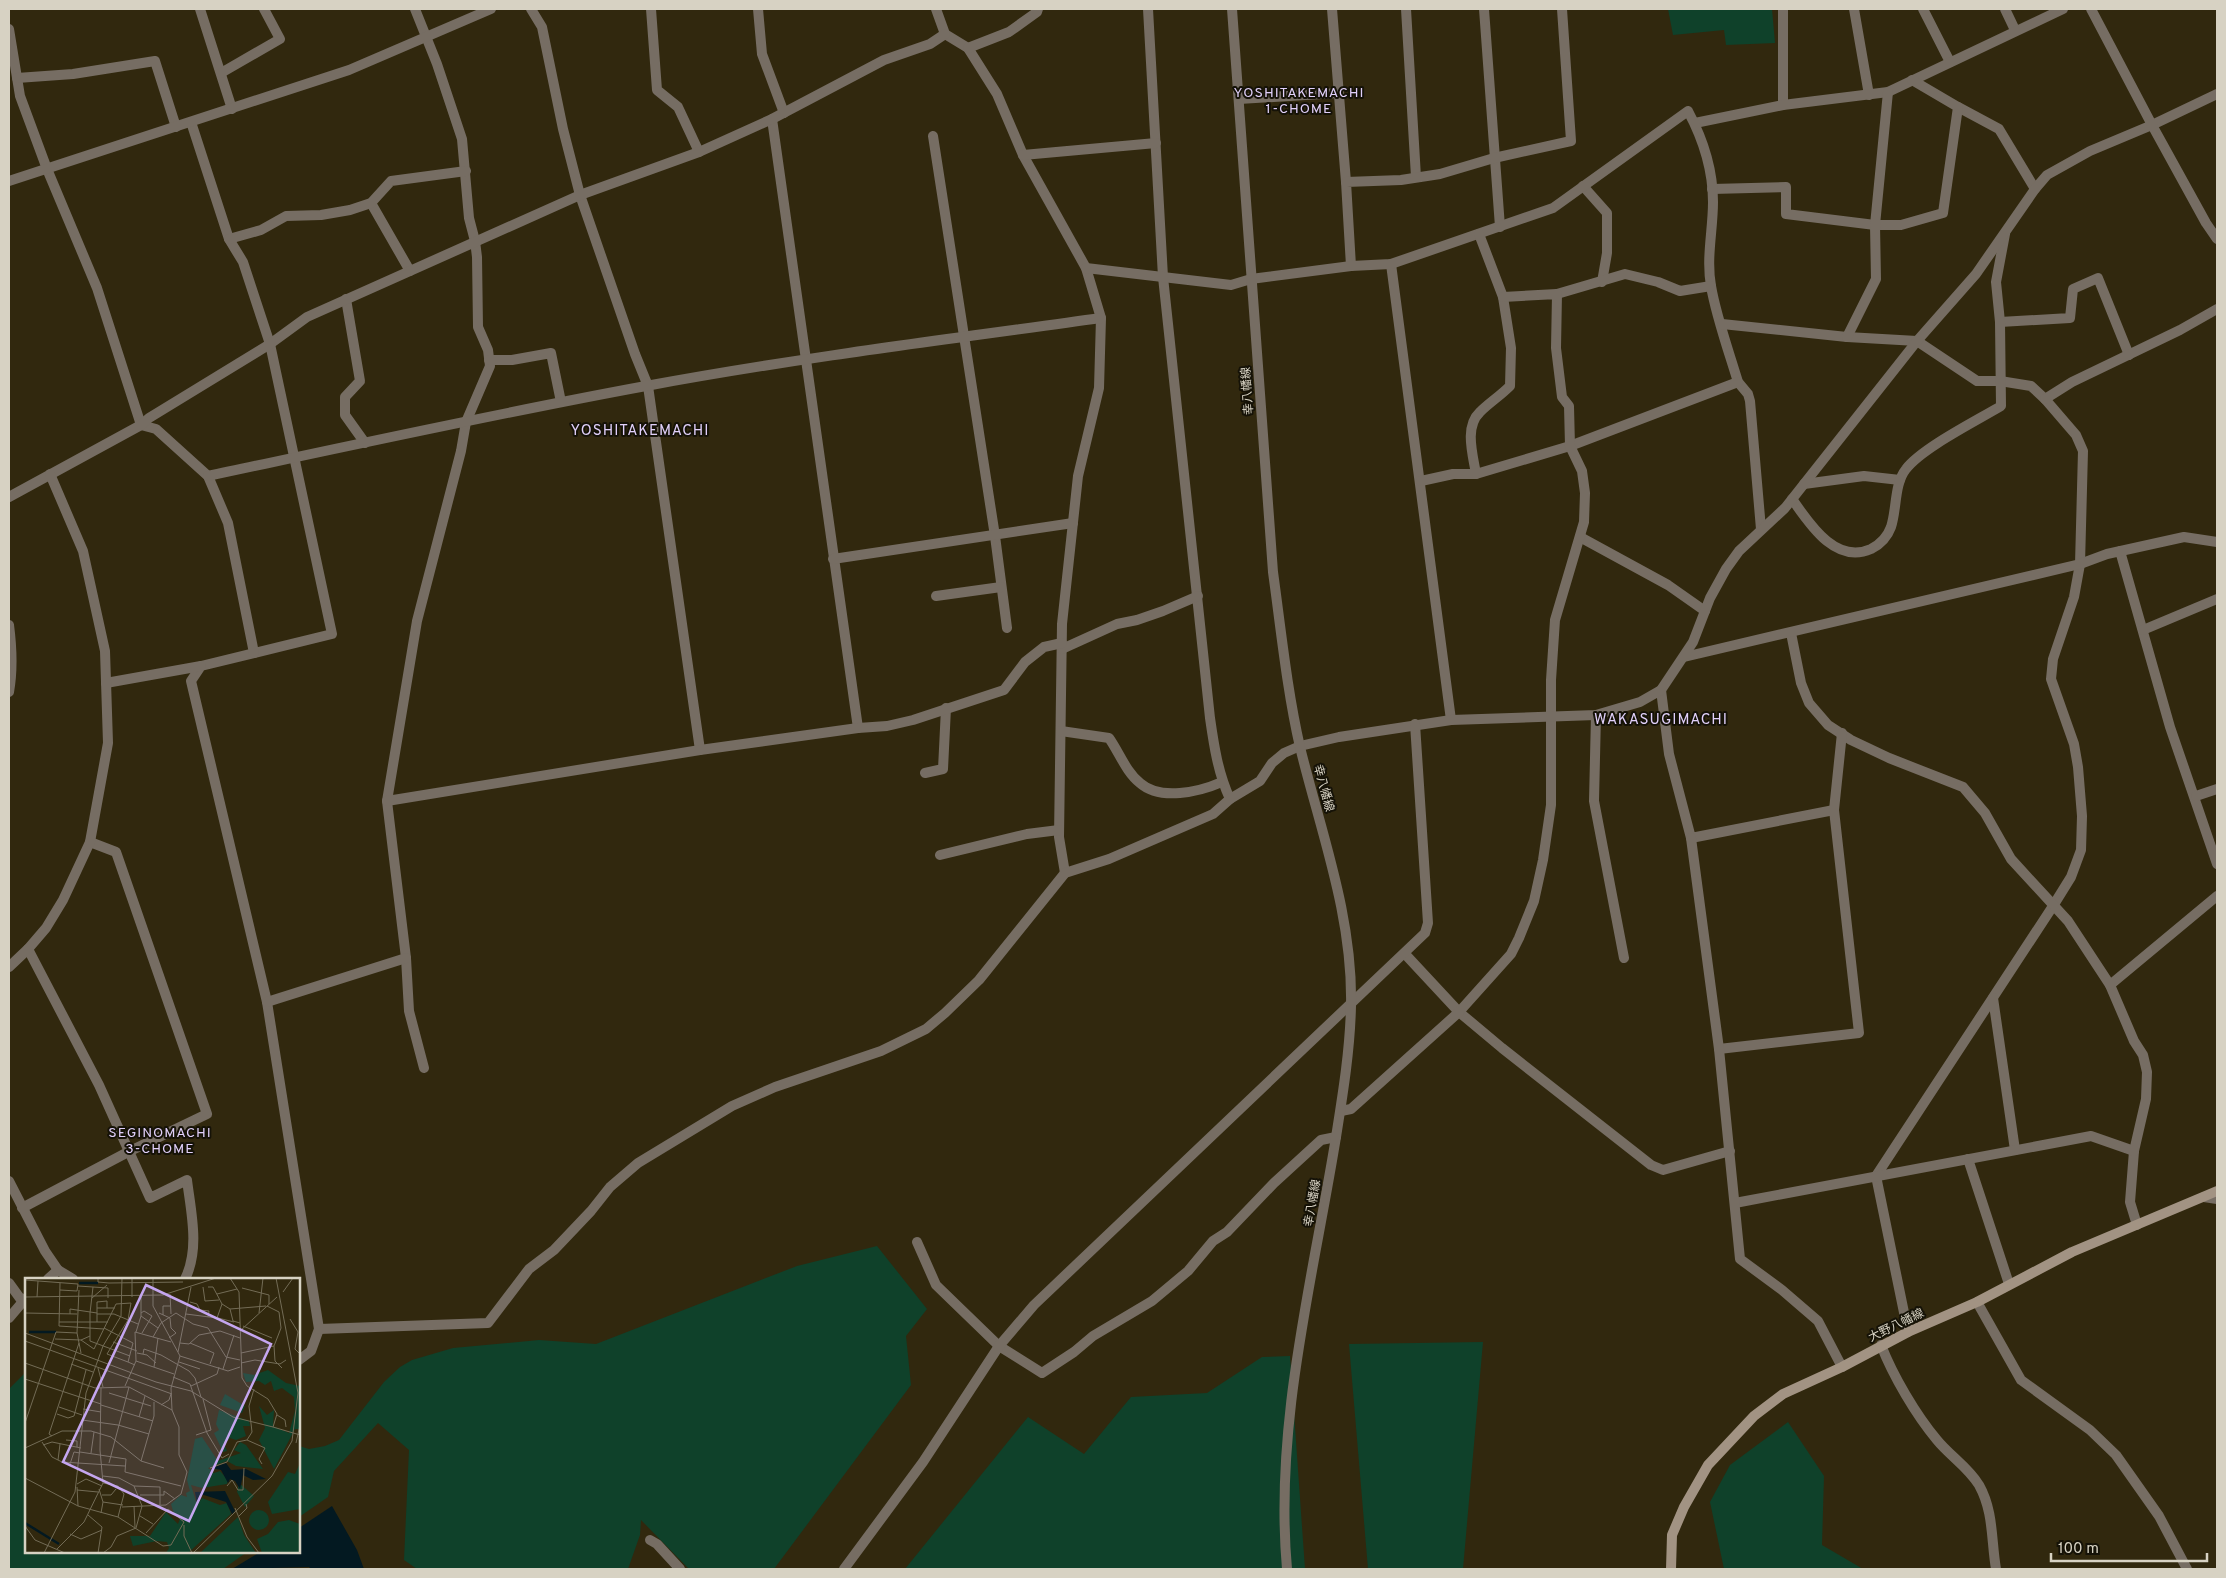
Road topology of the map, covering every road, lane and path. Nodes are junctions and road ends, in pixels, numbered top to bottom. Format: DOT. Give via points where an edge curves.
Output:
graph roads {
  1 [pos="200,9"];
  2 [pos="264,9"];
  3 [pos="415,9"];
  4 [pos="491,9"];
  5 [pos="531,9"];
  6 [pos="651,9"];
  7 [pos="758,9"];
  8 [pos="936,9"];
  9 [pos="1038,9"];
  10 [pos="1148,9"];
  11 [pos="1232,9"];
  12 [pos="1332,9"];
  13 [pos="1406,9"];
  14 [pos="1484,9"];
  15 [pos="1562,9"];
  16 [pos="1783,9"];
  17 [pos="1854,9"];
  18 [pos="1923,9"];
  19 [pos="2005,9"];
  20 [pos="2063,9"];
  21 [pos="2091,9"];
  22 [pos="9,29"];
  23 [pos="2015,30"];
  24 [pos="945,34"];
  25 [pos="428,38"];
  26 [pos="968,48"];
  27 [pos="1950,62"];
  28 [pos="221,73"];
  29 [pos="17,78"];
  30 [pos="1912,80"];
  31 [pos="1888,92"];
  32 [pos="1338,93"];
  33 [pos="2217,94"];
  34 [pos="1869,95"];
  35 [pos="1239,99"];
  36 [pos="1783,105"];
  37 [pos="1958,107"];
  38 [pos="232,109"];
  39 [pos="784,113"];
  40 [pos="772,119"];
  41 [pos="191,122"];
  42 [pos="1695,123"];
  43 [pos="2152,125"];
  44 [pos="176,127"];
  45 [pos="933,136"];
  46 [pos="1156,143"];
  47 [pos="699,152"];
  48 [pos="1023,155"];
  49 [pos="1494,158"];
  50 [pos="47,169"];
  51 [pos="466,171"];
  52 [pos="1416,177"];
  53 [pos="9,181"];
  54 [pos="1346,182"];
  55 [pos="1583,186"];
  56 [pos="1712,189"];
  57 [pos="2034,190"];
  58 [pos="580,195"];
  59 [pos="371,203"];
  60 [pos="1875,225"];
  61 [pos="1500,227"];
  62 [pos="2006,230"];
  63 [pos="1478,234"];
  64 [pos="228,239"];
  65 [pos="2217,239"];
  66 [pos="475,241"];
  67 [pos="1391,264"];
  68 [pos="1350,266"];
  69 [pos="1086,268"];
  70 [pos="410,270"];
  71 [pos="1163,277"];
  72 [pos="1251,279"];
  73 [pos="1602,282"];
  74 [pos="1711,286"];
  75 [pos="1557,294"];
  76 [pos="1503,297"];
  77 [pos="346,299"];
  78 [pos="2217,308"];
  79 [pos="1101,318"];
  80 [pos="2000,322"];
  81 [pos="1722,324"];
  82 [pos="1847,337"];
  83 [pos="963,338"];
  84 [pos="1917,342"];
  85 [pos="270,344"];
  86 [pos="2128,355"];
  87 [pos="489,360"];
  88 [pos="807,360"];
  89 [pos="2000,381"];
  90 [pos="1738,382"];
  91 [pos="648,386"];
  92 [pos="2045,398"];
  93 [pos="561,402"];
  94 [pos="466,422"];
  95 [pos="141,425"];
  96 [pos="365,443"];
  97 [pos="1570,446"];
  98 [pos="294,458"];
  99 [pos="50,474"];
  100 [pos="1476,474"];
  101 [pos="208,476"];
  102 [pos="1900,480"];
  103 [pos="1420,481"];
  104 [pos="1804,484"];
  105 [pos="9,497"];
  106 [pos="1792,499"];
  107 [pos="1074,523"];
  108 [pos="1761,529"];
  109 [pos="995,536"];
  110 [pos="1580,537"];
  111 [pos="2217,542"];
  112 [pos="2120,551"];
  113 [pos="833,559"];
  114 [pos="2080,564"];
  115 [pos="1002,587"];
  116 [pos="936,596"];
  117 [pos="1198,596"];
  118 [pos="2217,599"];
  119 [pos="1705,611"];
  120 [pos="9,625"];
  121 [pos="1007,628"];
  122 [pos="2142,630"];
  123 [pos="1791,633"];
  124 [pos="1062,646"];
  125 [pos="254,653"];
  126 [pos="1684,657"];
  127 [pos="202,666"];
  128 [pos="106,683"];
  129 [pos="1661,690"];
  130 [pos="9,692"];
  131 [pos="946,708"];
  132 [pos="1552,715"];
  133 [pos="1596,715"];
  134 [pos="1451,720"];
  135 [pos="1415,724"];
  136 [pos="858,728"];
  137 [pos="1061,731"];
  138 [pos="1842,733"];
  139 [pos="1300,746"];
  140 [pos="700,750"];
  141 [pos="925,773"];
  142 [pos="1222,782"];
  143 [pos="2217,789"];
  144 [pos="2196,796"];
  145 [pos="1230,800"];
  146 [pos="387,801"];
  147 [pos="1834,810"];
  148 [pos="1059,830"];
  149 [pos="1691,838"];
  150 [pos="90,842"];
  151 [pos="940,855"];
  152 [pos="2217,864"];
  153 [pos="1065,873"];
  154 [pos="2217,896"];
  155 [pos="2053,906"];
  156 [pos="28,949"];
  157 [pos="1405,954"];
  158 [pos="406,958"];
  159 [pos="1624,958"];
  160 [pos="9,967"];
  161 [pos="2110,985"];
  162 [pos="1993,998"];
  163 [pos="267,1002"];
  164 [pos="1351,1003"];
  165 [pos="1459,1012"];
  166 [pos="1719,1049"];
  167 [pos="424,1068"];
  168 [pos="1341,1111"];
  169 [pos="1336,1137"];
  170 [pos="2015,1150"];
  171 [pos="1730,1151"];
  172 [pos="2134,1151"];
  173 [pos="128,1152"];
  174 [pos="1968,1159"];
  175 [pos="1876,1176"];
  176 [pos="9,1181"];
  177 [pos="2217,1191"];
  178 [pos="2204,1197"];
  179 [pos="2217,1199"];
  180 [pos="1735,1203"];
  181 [pos="22,1208"];
  182 [pos="2137,1225"];
  183 [pos="916,1242"];
  184 [pos="58,1270"];
  185 [pos="49,1278"];
  186 [pos="71,1278"];
  187 [pos="186,1278"];
  188 [pos="9,1283"];
  189 [pos="2009,1284"];
  190 [pos="24,1299"];
  191 [pos="1977,1302"];
  192 [pos="9,1318"];
  193 [pos="319,1329"];
  194 [pos="1908,1332"];
  195 [pos="999,1346"];
  196 [pos="1881,1346"];
  197 [pos="300,1359"];
  198 [pos="1842,1367"];
  199 [pos="650,1540"];
  200 [pos="680,1569"];
  201 [pos="844,1569"];
  202 [pos="1287,1569"];
  203 [pos="1671,1569"];
  204 [pos="1996,1569"];
  205 [pos="2187,1569"];
  1 -- 28 [label="street"];
  2 -- 28 [label="street" via="280,39"];
  3 -- 25 [label="street"];
  4 -- 25 [label="street"];
  5 -- 58 [label="street" via="542,26"];
  6 -- 47 [label="street" via="657,90 678,107"];
  7 -- 39 [label="street" via="762,54"];
  8 -- 24 [label="street"];
  9 -- 26 [label="street" via="1009,32"];
  10 -- 46 [label="street"];
  11 -- 35 [label="street, 幸八幡線"];
  12 -- 32 [label="street"];
  13 -- 52 [label="street"];
  14 -- 49 [label="street"];
  15 -- 49 [label="street" via="1571,141"];
  16 -- 36 [label="street"];
  17 -- 34 [label="street"];
  18 -- 27 [label="street"];
  19 -- 23 [label="street"];
  20 -- 23 [label="street"];
  21 -- 43 [label="street"];
  22 -- 29 [label="street"];
  23 -- 27 [label="street"];
  24 -- 26 [label="street"];
  24 -- 39 [label="street" via="930,44 884,60"];
  25 -- 38 [label="street" via="349,70"];
  25 -- 51 [label="street" via="462,139"];
  26 -- 48 [label="street" via="997,94"];
  27 -- 30 [label="street"];
  28 -- 38 [label="street"];
  29 -- 44 [label="street" via="72,74 155,61"];
  29 -- 50 [label="street" via="20,96"];
  30 -- 31 [label="street"];
  30 -- 37 [label="street"];
  31 -- 34 [label="street"];
  31 -- 60 [label="street"];
  32 -- 35 [label="street"];
  32 -- 54 [label="street"];
  33 -- 43 [label="street"];
  34 -- 36 [label="street"];
  35 -- 72 [label="street, 幸八幡線"];
  36 -- 42 [label="street"];
  37 -- 57 [label="street" via="1999,129"];
  37 -- 60 [label="street" via="1942,213 1901,225"];
  38 -- 41 [label="street"];
  39 -- 40 [label="street"];
  40 -- 47 [label="street"];
  40 -- 88 [label="street"];
  41 -- 44 [label="street"];
  41 -- 64 [label="street"];
  42 -- 55 [label="street" via="1688,111"];
  42 -- 56 [label="street" via="1711,170"];
  43 -- 57 [label="street" via="2047,175"];
  43 -- 65 [label="street"];
  44 -- 50 [label="street"];
  45 -- 83 [label="street"];
  46 -- 48 [label="street"];
  46 -- 71 [label="street"];
  47 -- 58 [label="street"];
  48 -- 69 [label="street"];
  49 -- 52 [label="street" via="1440,174"];
  49 -- 61 [label="street"];
  50 -- 53 [label="street"];
  50 -- 95 [label="street" via="98,288"];
  51 -- 59 [label="street" via="391,181"];
  51 -- 66 [label="street" via="469,218"];
  52 -- 54 [label="street"];
  54 -- 68 [label="street"];
  55 -- 61 [label="street" via="1553,208"];
  55 -- 73 [label="street" via="1607,213 1607,253"];
  56 -- 60 [label="street" via="1786,187 1786,214"];
  56 -- 74 [label="street"];
  57 -- 62 [label="street"];
  58 -- 66 [label="street"];
  58 -- 91 [label="street"];
  59 -- 64 [label="street" via="321,215 286,216 261,230"];
  59 -- 70 [label="street"];
  60 -- 82 [label="street" via="1876,279"];
  61 -- 63 [label="street"];
  62 -- 80 [label="street" via="1996,282"];
  62 -- 84 [label="street" via="1976,274"];
  63 -- 67 [label="street"];
  63 -- 76 [label="street"];
  64 -- 85 [label="street" via="243,262"];
  66 -- 70 [label="street"];
  66 -- 87 [label="street" via="478,327"];
  67 -- 68 [label="street"];
  67 -- 103 [label="street"];
  68 -- 72 [label="street"];
  69 -- 71 [label="street"];
  69 -- 79 [label="street"];
  70 -- 77 [label="street"];
  71 -- 72 [label="street" via="1231,285"];
  71 -- 117 [label="street"];
  72 -- 139 [label="street, 幸八幡線" via="1273,572"];
  73 -- 74 [label="street" via="1625,274 1680,291"];
  73 -- 75 [label="street"];
  74 -- 81 [label="street"];
  75 -- 76 [label="street"];
  75 -- 97 [label="street" via="1556,348 1562,397 1569,406"];
  76 -- 100 [label="street" via="1511,348 1510,386 1478,414 1470,433"];
  77 -- 85 [label="street" via="307,317"];
  77 -- 96 [label="street" via="360,381 345,397 345,415"];
  78 -- 86 [label="street"];
  79 -- 83 [label="street"];
  79 -- 107 [label="street" via="1100,388 1078,476"];
  80 -- 86 [label="street" via="2070,318 2073,289 2098,278"];
  80 -- 89 [label="street"];
  81 -- 82 [label="street"];
  81 -- 90 [label="street"];
  82 -- 84 [label="street"];
  83 -- 88 [label="street"];
  83 -- 109 [label="street"];
  84 -- 89 [label="street" via="1978,381"];
  84 -- 104 [label="street"];
  85 -- 95 [label="street"];
  85 -- 98 [label="street"];
  86 -- 92 [label="street"];
  87 -- 93 [label="street" via="512,360 551,353"];
  87 -- 94 [label="street" via="490,366"];
  88 -- 91 [label="street"];
  88 -- 113 [label="street"];
  89 -- 92 [label="street" via="2031,386"];
  89 -- 102 [label="street" via="2001,406 1931,448 1910,464"];
  90 -- 97 [label="street"];
  90 -- 108 [label="street" via="1750,401"];
  91 -- 93 [label="street"];
  91 -- 140 [label="street"];
  92 -- 114 [label="street" via="2076,435 2083,451"];
  93 -- 94 [label="street"];
  94 -- 96 [label="street"];
  94 -- 146 [label="street" via="417,621"];
  95 -- 99 [label="street"];
  95 -- 101 [label="street" via="156,429"];
  96 -- 98 [label="street"];
  97 -- 100 [label="street"];
  97 -- 110 [label="street" via="1582,471 1585,493"];
  98 -- 101 [label="street"];
  98 -- 125 [label="street" via="332,634"];
  99 -- 105 [label="street"];
  99 -- 128 [label="street" via="84,551 105,651"];
  100 -- 103 [label="street" via="1453,474"];
  101 -- 125 [label="street" via="228,523"];
  102 -- 104 [label="street" via="1864,476"];
  102 -- 106 [label="street" via="1890,529 1882,544 1865,552 1832,546 1813,528"];
  103 -- 134 [label="street"];
  104 -- 106 [label="street"];
  106 -- 108 [label="street"];
  107 -- 109 [label="street"];
  107 -- 124 [label="street"];
  108 -- 119 [label="street" via="1726,569"];
  109 -- 113 [label="street"];
  109 -- 115 [label="street"];
  110 -- 119 [label="street" via="1668,585"];
  110 -- 132 [label="street" via="1555,620 1550,680"];
  111 -- 112 [label="street" via="2184,537"];
  112 -- 114 [label="street"];
  112 -- 122 [label="street"];
  113 -- 136 [label="street"];
  114 -- 123 [label="street"];
  114 -- 155 [label="street" via="2074,597 2053,659 2051,679 2074,744 2082,816 2081,850 2072,877"];
  115 -- 116 [label="street"];
  115 -- 121 [label="street"];
  117 -- 124 [label="street"];
  117 -- 142 [label="street" via="1210,718"];
  118 -- 122 [label="street"];
  119 -- 126 [label="street"];
  120 -- 130 [label="street" via="12,646"];
  122 -- 144 [label="street" via="2170,727"];
  123 -- 126 [label="street"];
  123 -- 138 [label="street" via="1801,683 1809,703 1828,725"];
  124 -- 131 [label="street" via="1044,647 1024,662 1004,690"];
  124 -- 137 [label="street"];
  125 -- 127 [label="street"];
  126 -- 129 [label="street"];
  127 -- 128 [label="street"];
  127 -- 163 [label="street" via="191,681"];
  128 -- 150 [label="street" via="108,743"];
  129 -- 133 [label="street" via="1640,702"];
  129 -- 149 [label="street" via="1668,754"];
  131 -- 136 [label="street" via="914,720"];
  131 -- 141 [label="street" via="943,769"];
  132 -- 133 [label="street"];
  132 -- 134 [label="street"];
  132 -- 165 [label="street" via="1551,805 1534,901 1510,954"];
  133 -- 159 [label="street" via="1594,801"];
  134 -- 135 [label="street"];
  135 -- 139 [label="street"];
  135 -- 157 [label="street" via="1428,923 1425,933"];
  136 -- 140 [label="street"];
  137 -- 142 [label="street" via="1109,738 1140,784 1154,791 1171,793"];
  137 -- 148 [label="street"];
  138 -- 147 [label="street"];
  138 -- 155 [label="street" via="1889,758 1963,787 1985,812 2011,859"];
  139 -- 145 [label="street" via="1284,753 1272,763 1260,781"];
  139 -- 164 [label="street, 幸八幡線" via="1343,908 1351,971"];
  140 -- 146 [label="street"];
  142 -- 145 [label="street"];
  143 -- 144 [label="street"];
  144 -- 152 [label="street"];
  145 -- 153 [label="street" via="1204,818 1109,859"];
  146 -- 158 [label="street"];
  147 -- 149 [label="street"];
  147 -- 166 [label="street" via="1859,1033"];
  148 -- 151 [label="street" via="1026,834"];
  148 -- 153 [label="street"];
  149 -- 166 [label="street"];
  150 -- 156 [label="street" via="63,900"];
  150 -- 173 [label="street" via="116,852 208,1114"];
  153 -- 193 [label="street" via="979,980 926,1029 881,1051 732,1106 638,1163 610,1187 554,1250 528,1269 488,1323"];
  154 -- 161 [label="street"];
  155 -- 161 [label="street" via="2068,921"];
  155 -- 162 [label="street"];
  156 -- 160 [label="street"];
  156 -- 173 [label="street" via="99,1084"];
  157 -- 164 [label="street"];
  157 -- 165 [label="street"];
  158 -- 163 [label="street"];
  158 -- 167 [label="street" via="408,1011"];
  161 -- 172 [label="street" via="2148,1072 2146,1099"];
  162 -- 170 [label="street"];
  162 -- 175 [label="street"];
  163 -- 193 [label="street"];
  164 -- 168 [label="street, 幸八幡線"];
  164 -- 195 [label="street" via="1034,1305"];
  165 -- 168 [label="street" via="1351,1109"];
  165 -- 171 [label="street" via="1651,1165 1663,1170"];
  166 -- 171 [label="street"];
  168 -- 169 [label="street, 幸八幡線"];
  169 -- 195 [label="street" via="1321,1140 1228,1232 1213,1241 1188,1271 1152,1301 1093,1336 1042,1373"];
  169 -- 202 [label="street, 幸八幡線" via="1296,1368 1284,1471"];
  170 -- 172 [label="street" via="2091,1136"];
  170 -- 174 [label="street"];
  171 -- 180 [label="street"];
  172 -- 182 [label="street" via="2130,1202"];
  173 -- 181 [label="street"];
  173 -- 187 [label="street" via="150,1198 187,1180 194,1236"];
  174 -- 175 [label="street"];
  174 -- 189 [label="street"];
  175 -- 180 [label="street"];
  175 -- 194 [label="street"];
  176 -- 181 [label="street"];
  177 -- 178 [label="main road, 大野八幡線"];
  178 -- 179 [label="street"];
  178 -- 182 [label="main road, 大野八幡線"];
  180 -- 198 [label="street" via="1740,1259 1818,1321"];
  181 -- 184 [label="street"];
  182 -- 189 [label="main road, 大野八幡線" via="2072,1252"];
  183 -- 195 [label="street" via="936,1285"];
  184 -- 185 [label="street"];
  184 -- 186 [label="street"];
  188 -- 190 [label="street"];
  189 -- 191 [label="main road, 大野八幡線"];
  190 -- 192 [label="street"];
  191 -- 194 [label="main road, 大野八幡線"];
  191 -- 205 [label="street" via="2020,1380 2090,1430 2116,1455 2159,1516"];
  193 -- 197 [label="street" via="311,1351"];
  194 -- 196 [label="main road, 大野八幡線"];
  195 -- 201 [label="street" via="923,1462"];
  196 -- 198 [label="main road, 大野八幡線"];
  196 -- 204 [label="street" via="1924,1423 1978,1484 1990,1512"];
  198 -- 203 [label="main road, 大野八幡線" via="1783,1394 1754,1416 1708,1465 1672,1535"];
  199 -- 200 [label="street"];
}
